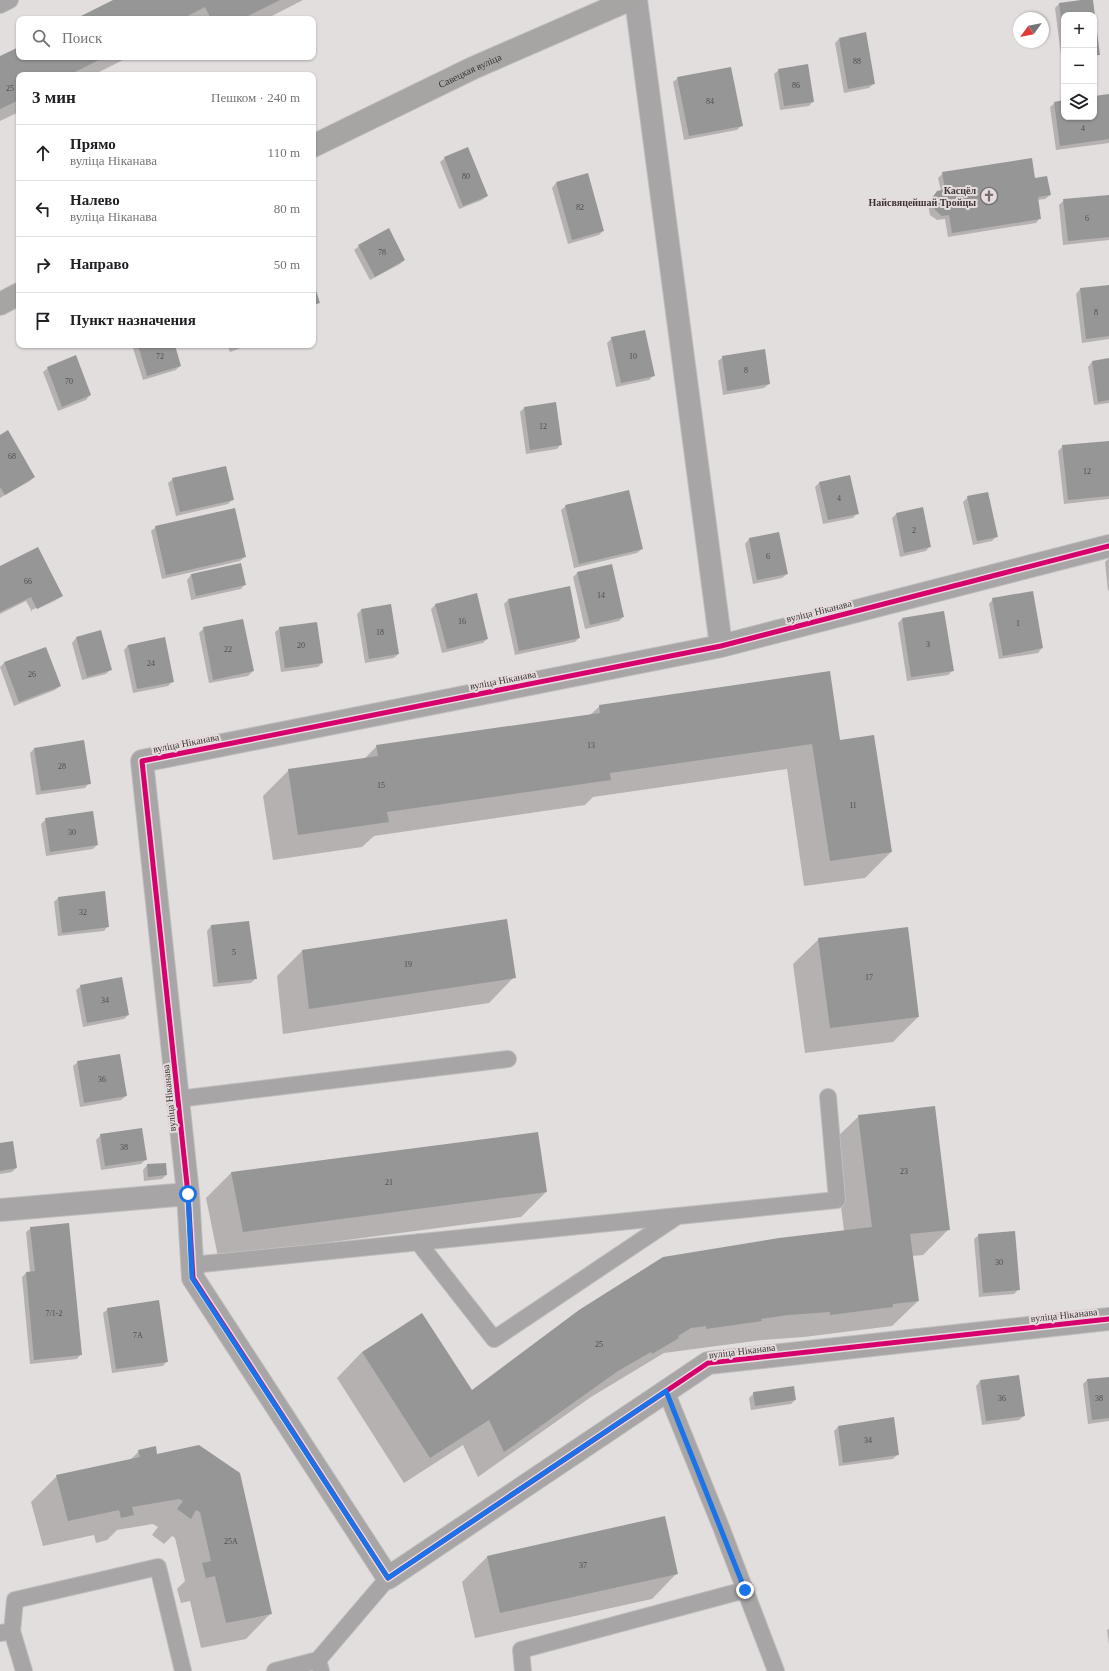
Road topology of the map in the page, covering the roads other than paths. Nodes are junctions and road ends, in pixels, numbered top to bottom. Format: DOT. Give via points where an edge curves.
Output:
graph roads {
  1 [pos="10,0"];
  2 [pos="629,0"];
  3 [pos="636,0"];
  4 [pos="0,5"];
  5 [pos="316,145"];
  6 [pos="16,296"];
  7 [pos="0,304"];
  8 [pos="1109,546"];
  9 [pos="721,646"];
  10 [pos="508,1059"];
  11 [pos="828,1097"];
  12 [pos="178,1099"];
  13 [pos="188,1194"];
  14 [pos="0,1210"];
  15 [pos="678,1216"];
  16 [pos="418,1242"];
  17 [pos="192,1265"];
  18 [pos="1109,1320"];
  19 [pos="666,1391"];
  20 [pos="388,1578"];
  21 [pos="745,1590"];
  22 [pos="6,1632"];
  23 [pos="320,1665"];
  24 [pos="24,1671"];
  25 [pos="183,1671"];
  26 [pos="275,1671"];
  27 [pos="523,1671"];
  28 [pos="776,1671"];
  1 -- 4 [label="lane"];
  2 -- 5 [label="main road, Савецкая вуліца" via="472,68"];
  3 -- 9 [label="street"];
  6 -- 7 [label="main road"];
  8 -- 9 [label="street, вуліца Ніканава"];
  9 -- 12 [label="street, вуліца Ніканава" via="142,761"];
  10 -- 12 [label="lane"];
  11 -- 15 [label="lane" via="837,1200"];
  12 -- 13 [label="street, вуліца Ніканава"];
  13 -- 14 [label="street"];
  13 -- 17 [label="street, вуліца Ніканава"];
  15 -- 16 [label="lane"];
  15 -- 16 [label="lane" via="494,1339"];
  16 -- 17 [label="lane"];
  17 -- 20 [label="street, вуліца Ніканава" via="192,1278"];
  18 -- 19 [label="street, вуліца Ніканава" via="708,1363"];
  19 -- 20 [label="street, вуліца Ніканава"];
  19 -- 21 [label="lane"];
  20 -- 23 [label="lane"];
  21 -- 27 [label="lane" via="521,1650"];
  21 -- 28 [label="lane"];
  22 -- 24 [label="lane"];
  22 -- 25 [label="lane" via="15,1600 158,1567"];
  23 -- 26 [label="lane"];
}
